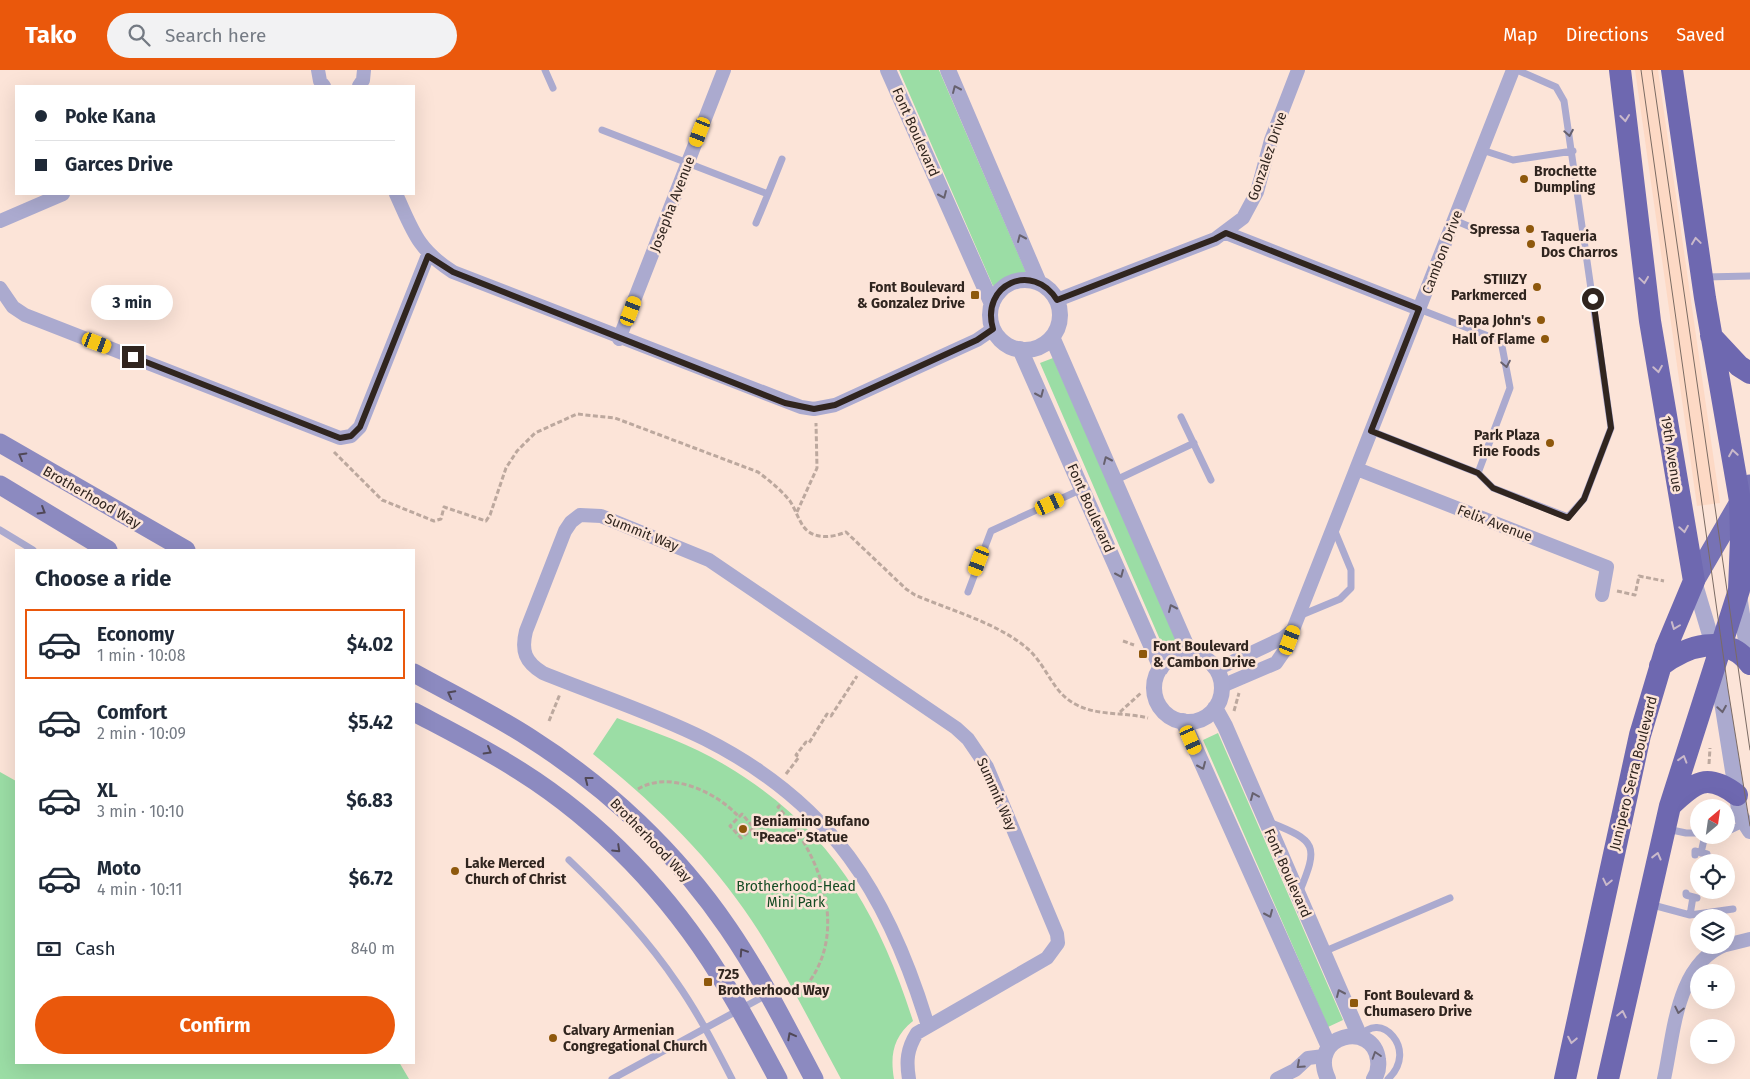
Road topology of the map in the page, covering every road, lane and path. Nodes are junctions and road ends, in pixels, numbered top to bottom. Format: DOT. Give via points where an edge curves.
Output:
graph roads {
  1 [pos="364,70"];
  2 [pos="545,70"];
  3 [pos="724,70"];
  4 [pos="888,70"];
  5 [pos="948,70"];
  6 [pos="1298,70"];
  7 [pos="1513,70"];
  8 [pos="1517,70"];
  9 [pos="1620,70"];
  10 [pos="1672,70"];
  11 [pos="359,85"];
  12 [pos="553,88"];
  13 [pos="602,130"];
  14 [pos="1482,150"];
  15 [pos="1573,151"];
  16 [pos="782,159"];
  17 [pos="688,163"];
  18 [pos="768,194"];
  19 [pos="61,195"];
  20 [pos="396,195"];
  21 [pos="1454,220"];
  22 [pos="0,221"];
  23 [pos="756,224"];
  24 [pos="1480,231"];
  25 [pos="1226,233"];
  26 [pos="428,256"];
  27 [pos="1750,276"];
  28 [pos="1701,277"];
  29 [pos="1040,283"];
  30 [pos="0,288"];
  31 [pos="1057,300"];
  32 [pos="992,304"];
  33 [pos="1419,309"];
  34 [pos="993,329"];
  35 [pos="1710,335"];
  36 [pos="1052,336"];
  37 [pos="620,339"];
  38 [pos="1020,349"];
  39 [pos="1750,373"];
  40 [pos="815,416"];
  41 [pos="1181,417"];
  42 [pos="1371,431"];
  43 [pos="0,443"];
  44 [pos="1194,443"];
  45 [pos="333,451"];
  46 [pos="1357,469"];
  47 [pos="1478,473"];
  48 [pos="1116,480"];
  49 [pos="1211,480"];
  50 [pos="0,485"];
  51 [pos="1082,489"];
  52 [pos="1745,493"];
  53 [pos="797,513"];
  54 [pos="1333,528"];
  55 [pos="0,530"];
  56 [pos="31,549"];
  57 [pos="106,549"];
  58 [pos="184,549"];
  59 [pos="1750,567"];
  60 [pos="1664,581"];
  61 [pos="1694,581"];
  62 [pos="1738,590"];
  63 [pos="968,592"];
  64 [pos="1608,592"];
  65 [pos="1299,616"];
  66 [pos="1293,630"];
  67 [pos="1193,647"];
  68 [pos="1716,650"];
  69 [pos="1222,653"];
  70 [pos="1750,664"];
  71 [pos="864,666"];
  72 [pos="1660,666"];
  73 [pos="1160,668"];
  74 [pos="1750,668"];
  75 [pos="1217,670"];
  76 [pos="415,674"];
  77 [pos="565,682"];
  78 [pos="1222,686"];
  79 [pos="1142,692"];
  80 [pos="1239,692"];
  81 [pos="1215,708"];
  82 [pos="1120,712"];
  83 [pos="415,713"];
  84 [pos="1148,718"];
  85 [pos="1233,719"];
  86 [pos="549,720"];
  87 [pos="1183,721"];
  88 [pos="1710,743"];
  89 [pos="1709,772"];
  90 [pos="638,788"];
  91 [pos="784,789"];
  92 [pos="1738,795"];
  93 [pos="1670,806"];
  94 [pos="739,817"];
  95 [pos="1265,820"];
  96 [pos="1748,827"];
  97 [pos="1664,828"];
  98 [pos="1735,830"];
  99 [pos="1690,833"];
  100 [pos="569,860"];
  101 [pos="1686,893"];
  102 [pos="1298,896"];
  103 [pos="1450,898"];
  104 [pos="1647,903"];
  105 [pos="1692,909"];
  106 [pos="1690,915"];
  107 [pos="1750,939"];
  108 [pos="1735,943"];
  109 [pos="1323,952"];
  110 [pos="1712,954"];
  111 [pos="768,994"];
  112 [pos="798,995"];
  113 [pos="740,1010"];
  114 [pos="928,1026"];
  115 [pos="705,1028"];
  116 [pos="1360,1038"];
  117 [pos="1327,1051"];
  118 [pos="612,1079"];
  119 [pos="732,1079"];
  120 [pos="778,1079"];
  121 [pos="814,1079"];
  122 [pos="909,1079"];
  123 [pos="1277,1079"];
  124 [pos="1328,1079"];
  125 [pos="1374,1079"];
  126 [pos="1388,1079"];
  127 [pos="1565,1079"];
  128 [pos="1608,1079"];
  129 [pos="1664,1079"];
  1 -- 11 [label="street"];
  2 -- 12 [label="lane"];
  3 -- 17 [label="street, Josepha Avenue"];
  4 -- 32 [label="street, Font Boulevard, one-way"];
  29 -- 5 [label="street, one-way"];
  6 -- 25 [label="street, Gonzalez Drive" via="1271,140 1257,192 1244,218"];
  7 -- 14 [label="street, Cambon Drive"];
  8 -- 15 [label="lane, one-way" via="1548,82 1561,93"];
  9 -- 61 [label="highway, 19th Avenue, one-way" via="1650,321"];
  28 -- 10 [label="highway, one-way"];
  13 -- 17 [label="lane"];
  14 -- 15 [label="lane" via="1513,160"];
  14 -- 21 [label="street, Cambon Drive"];
  15 -- 47 [label="lane" via="1611,428 1584,499 1568,518 1493,488"];
  16 -- 18 [label="lane"];
  17 -- 18 [label="lane"];
  17 -- 37 [label="street, Josepha Avenue"];
  18 -- 23 [label="lane"];
  19 -- 22 [label="street"];
  20 -- 26 [label="street" via="418,243"];
  21 -- 24 [label="lane"];
  21 -- 33 [label="street, Cambon Drive"];
  25 -- 31 [label="street, Gonzalez Drive"];
  25 -- 33 [label="street"];
  26 -- 30 [label="street" via="360,427 351,436 340,438 25,315 13,307"];
  26 -- 37 [label="street" via="453,272"];
  27 -- 28 [label="lane"];
  28 -- 35 [label="highway"];
  29 -- 31 [label="street"];
  29 -- 32 [label="street" via="1025,280 1011,283 999,291"];
  31 -- 36 [label="street" via="1059,323"];
  32 -- 34 [label="street"];
  33 -- 42 [label="street, Cambon Drive"];
  33 -- 47 [label="lane, one-way" via="1501,341 1510,388"];
  34 -- 37 [label="street" via="977,340 835,405 814,409 785,403"];
  34 -- 38 [label="street" via="1004,342"];
  35 -- 39 [label="highway" via="1739,366"];
  52 -- 35 [label="highway, one-way"];
  36 -- 38 [label="street" via="1041,346"];
  48 -- 36 [label="street, one-way"];
  38 -- 51 [label="street, Font Boulevard, one-way"];
  40 -- 53 [label="path" via="817,468"];
  41 -- 44 [label="lane"];
  42 -- 46 [label="street, Cambon Drive"];
  42 -- 47 [label="lane"];
  58 -- 43 [label="main road, Brotherhood Way, one-way"];
  44 -- 48 [label="lane"];
  44 -- 49 [label="lane"];
  45 -- 53 [label="path" via="382,500 434,521 441,519 444,506 486,521 506,468 517,451 535,434 577,414 615,418 758,472 774,484"];
  46 -- 54 [label="street, Cambon Drive"];
  46 -- 64 [label="street, Felix Avenue" via="1607,567"];
  67 -- 48 [label="street, one-way"];
  50 -- 57 [label="main road, one-way"];
  51 -- 63 [label="lane" via="991,531"];
  51 -- 73 [label="street, Font Boulevard, one-way"];
  52 -- 61 [label="main road, Junipero Serra Boulevard"];
  52 -- 62 [label="highway"];
  53 -- 82 [label="path" via="804,527 822,537 846,532 915,596 1011,636 1041,663 1059,694 1093,711"];
  54 -- 65 [label="street, Cambon Drive"];
  54 -- 65 [label="lane" via="1351,570 1351,588 1340,599"];
  55 -- 56 [label="lane"];
  59 -- 62 [label="main road"];
  60 -- 64 [label="path" via="1639,576 1635,595"];
  61 -- 68 [label="street, 19th Avenue"];
  61 -- 72 [label="highway, Junipero Serra Boulevard, one-way"];
  62 -- 68 [label="highway"];
  62 -- 70 [label="street"];
  65 -- 66 [label="street, Cambon Drive"];
  66 -- 75 [label="street"];
  66 -- 78 [label="street, Cambon Drive" via="1282,657 1276,663"];
  67 -- 69 [label="path"];
  67 -- 73 [label="street"];
  67 -- 75 [label="street"];
  68 -- 70 [label="highway" via="1736,651"];
  68 -- 72 [label="highway" via="1689,648"];
  68 -- 92 [label="street, 19th Avenue, one-way"];
  93 -- 68 [label="highway, one-way"];
  70 -- 74 [label="street"];
  71 -- 77 [label="street, Summit Way" via="708,560 590,514 580,515 565,531 523,644 524,656 532,666"];
  71 -- 91 [label="path" via="831,716 827,714 809,744 806,742 796,755 799,757"];
  71 -- 114 [label="street, Summit Way" via="956,728 978,752 1057,934 1058,943 1046,958"];
  72 -- 127 [label="highway, Junipero Serra Boulevard, one-way" via="1627,789"];
  73 -- 87 [label="street" via="1154,684 1157,701 1167,714"];
  75 -- 78 [label="street"];
  111 -- 76 [label="main road, Brotherhood Way, one-way" via="737,942 700,890 618,804 530,738"];
  77 -- 86 [label="path"];
  77 -- 91 [label="street, Summit Way" via="703,738 731,752"];
  78 -- 81 [label="street"];
  79 -- 82 [label="path"];
  80 -- 85 [label="path"];
  81 -- 87 [label="street" via="1204,718"];
  95 -- 81 [label="street, Font Boulevard, one-way"];
  82 -- 84 [label="path"];
  83 -- 113 [label="main road, one-way" via="520,770 605,837 648,880 681,920"];
  87 -- 117 [label="street, one-way"];
  88 -- 89 [label="path"];
  90 -- 94 [label="path" via="663,782 691,787 722,801"];
  91 -- 112 [label="path" via="778,807 816,863 828,909 829,927 820,960 813,976"];
  91 -- 114 [label="street, Summit Way" via="831,833 870,885 899,941"];
  92 -- 93 [label="highway" via="1720,783 1704,782 1689,788"];
  92 -- 96 [label="street, 19th Avenue" via="1740,815"];
  93 -- 97 [label="highway"];
  94 -- 94 [label="path" via="742,814 754,828 741,838 730,826"];
  95 -- 102 [label="street, Font Boulevard"];
  95 -- 102 [label="lane" via="1301,836 1310,846 1312,861"];
  96 -- 98 [label="lane"];
  97 -- 99 [label="lane"];
  104 -- 97 [label="highway, one-way"];
  100 -- 115 [label="lane" via="648,943"];
  101 -- 105 [label="lane" via="1695,896"];
  102 -- 109 [label="street, Font Boulevard"];
  103 -- 109 [label="lane"];
  104 -- 106 [label="lane"];
  128 -- 104 [label="highway, one-way"];
  107 -- 108 [label="street"];
  116 -- 109 [label="street, Font Boulevard, one-way"];
  110 -- 129 [label="street, one-way" via="1702,960 1688,979"];
  111 -- 113 [label="lane"];
  121 -- 111 [label="main road, Brotherhood Way, one-way"];
  113 -- 115 [label="lane"];
  113 -- 120 [label="main road"];
  114 -- 122 [label="street, Summit Way" via="917,1033 910,1044 907,1054"];
  115 -- 118 [label="lane"];
  115 -- 119 [label="lane"];
  116 -- 117 [label="street" via="1343,1037"];
  125 -- 116 [label="street, Font Boulevard, one-way" via="1379,1066 1378,1057 1374,1048"];
  116 -- 126 [label="lane" via="1365,1031 1381,1028 1399,1042 1399,1060"];
  117 -- 123 [label="street, one-way" via="1308,1058 1296,1070"];
  117 -- 124 [label="street" via="1324,1064"];
}
